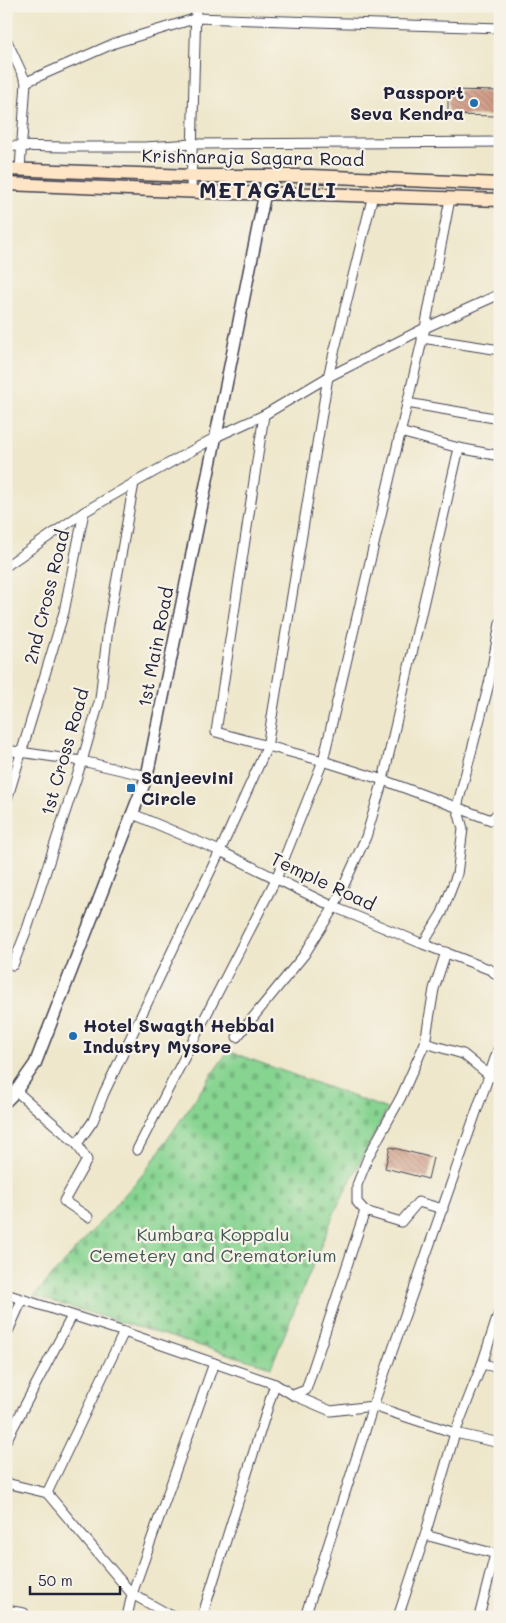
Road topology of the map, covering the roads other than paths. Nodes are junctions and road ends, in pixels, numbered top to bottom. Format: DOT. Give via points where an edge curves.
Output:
graph roads {
  1 [pos="196,6"];
  2 [pos="197,18"];
  3 [pos="500,28"];
  4 [pos="6,39"];
  5 [pos="26,82"];
  6 [pos="500,142"];
  7 [pos="193,144"];
  8 [pos="6,146"];
  9 [pos="22,146"];
  10 [pos="6,168"];
  11 [pos="20,169"];
  12 [pos="191,176"];
  13 [pos="267,176"];
  14 [pos="6,184"];
  15 [pos="500,184"];
  16 [pos="191,191"];
  17 [pos="265,193"];
  18 [pos="373,196"];
  19 [pos="450,199"];
  20 [pos="500,200"];
  21 [pos="500,294"];
  22 [pos="424,333"];
  23 [pos="500,350"];
  24 [pos="328,378"];
  25 [pos="408,404"];
  26 [pos="264,415"];
  27 [pos="500,419"];
  28 [pos="400,432"];
  29 [pos="216,437"];
  30 [pos="459,448"];
  31 [pos="500,456"];
  32 [pos="134,483"];
  33 [pos="84,512"];
  34 [pos="6,566"];
  35 [pos="500,623"];
  36 [pos="267,747"];
  37 [pos="6,750"];
  38 [pos="22,752"];
  39 [pos="82,761"];
  40 [pos="323,762"];
  41 [pos="147,776"];
  42 [pos="383,780"];
  43 [pos="6,803"];
  44 [pos="456,807"];
  45 [pos="500,811"];
  46 [pos="133,814"];
  47 [pos="220,851"];
  48 [pos="276,879"];
  49 [pos="334,907"];
  50 [pos="423,944"];
  51 [pos="446,952"];
  52 [pos="13,965"];
  53 [pos="500,978"];
  54 [pos="237,1037"];
  55 [pos="425,1042"];
  56 [pos="500,1044"];
  57 [pos="489,1075"];
  58 [pos="500,1080"];
  59 [pos="16,1091"];
  60 [pos="6,1101"];
  61 [pos="77,1144"];
  62 [pos="137,1150"];
  63 [pos="443,1209"];
  64 [pos="365,1211"];
  65 [pos="88,1217"];
  66 [pos="6,1294"];
  67 [pos="22,1300"];
  68 [pos="500,1309"];
  69 [pos="72,1316"];
  70 [pos="124,1332"];
  71 [pos="6,1336"];
  72 [pos="214,1363"];
  73 [pos="482,1364"];
  74 [pos="500,1368"];
  75 [pos="275,1384"];
  76 [pos="293,1395"];
  77 [pos="373,1406"];
  78 [pos="455,1434"];
  79 [pos="6,1441"];
  80 [pos="500,1443"];
  81 [pos="6,1483"];
  82 [pos="47,1493"];
  83 [pos="425,1535"];
  84 [pos="497,1555"];
  85 [pos="132,1594"];
  86 [pos="6,1610"];
  87 [pos="24,1613"];
  88 [pos="127,1617"];
  89 [pos="178,1617"];
  90 [pos="202,1617"];
  91 [pos="306,1617"];
  92 [pos="398,1617"];
  93 [pos="480,1617"];
  1 -- 2 [label="street"];
  2 -- 3 [label="street"];
  2 -- 5 [label="street" via="115,43"];
  2 -- 7 [label="street"];
  4 -- 5 [label="street"];
  5 -- 9 [label="street"];
  6 -- 7 [label="street"];
  7 -- 9 [label="street"];
  7 -- 12 [label="street"];
  8 -- 9 [label="street"];
  9 -- 11 [label="street"];
  10 -- 11 [label="main road, Krishnaraja Sagara Road"];
  11 -- 12 [label="main road, Krishnaraja Sagara Road"];
  12 -- 13 [label="main road, Krishnaraja Sagara Road"];
  12 -- 16 [label="street"];
  13 -- 15 [label="main road, Krishnaraja Sagara Road"];
  13 -- 17 [label="street, 1st Main Road"];
  14 -- 16 [label="main road, Krishnaraja Sagara Road"];
  16 -- 17 [label="main road, Krishnaraja Sagara Road"];
  17 -- 18 [label="main road, Krishnaraja Sagara Road"];
  17 -- 29 [label="street, 1st Main Road"];
  18 -- 19 [label="main road, Krishnaraja Sagara Road"];
  18 -- 24 [label="street"];
  19 -- 20 [label="main road, Krishnaraja Sagara Road"];
  19 -- 22 [label="street"];
  21 -- 22 [label="street"];
  22 -- 23 [label="street"];
  22 -- 24 [label="street"];
  22 -- 25 [label="street"];
  24 -- 26 [label="street"];
  24 -- 36 [label="street"];
  25 -- 27 [label="street"];
  25 -- 28 [label="street"];
  26 -- 29 [label="street"];
  26 -- 36 [label="street" via="216,732"];
  28 -- 30 [label="street"];
  28 -- 40 [label="street"];
  29 -- 32 [label="street"];
  29 -- 41 [label="street, 1st Main Road"];
  30 -- 31 [label="street"];
  30 -- 42 [label="street"];
  32 -- 33 [label="street"];
  32 -- 39 [label="street, 1st Cross Road" via="108,628 100,698"];
  33 -- 34 [label="street"];
  33 -- 38 [label="street, 2nd Cross Road" via="64,612"];
  35 -- 44 [label="street" via="489,684"];
  36 -- 40 [label="street"];
  36 -- 47 [label="street"];
  37 -- 38 [label="street"];
  38 -- 39 [label="street"];
  38 -- 43 [label="street, 2nd Cross Road"];
  39 -- 41 [label="street"];
  39 -- 52 [label="street, 1st Cross Road"];
  40 -- 42 [label="street"];
  40 -- 48 [label="street"];
  41 -- 46 [label="street, 1st Main Road"];
  42 -- 44 [label="street"];
  42 -- 49 [label="street" via="366,837"];
  44 -- 45 [label="street" via="492,820"];
  44 -- 50 [label="street" via="462,829 456,874 442,913"];
  46 -- 47 [label="street, Temple Road"];
  46 -- 59 [label="street, 1st Main Road" via="35,1064"];
  47 -- 48 [label="street, Temple Road"];
  47 -- 61 [label="street" via="93,1121"];
  48 -- 49 [label="street, Temple Road"];
  48 -- 62 [label="street"];
  49 -- 50 [label="street, Temple Road"];
  49 -- 54 [label="street" via="304,955"];
  50 -- 51 [label="street, Temple Road"];
  51 -- 53 [label="street, Temple Road" via="491,970"];
  51 -- 55 [label="street" via="434,989"];
  55 -- 57 [label="street" via="464,1054"];
  55 -- 64 [label="street" via="357,1185 357,1202"];
  56 -- 57 [label="street"];
  57 -- 58 [label="street"];
  57 -- 63 [label="street"];
  59 -- 60 [label="street, 1st Main Road"];
  59 -- 61 [label="street"];
  61 -- 65 [label="street" via="87,1160 64,1201"];
  63 -- 64 [label="street" via="418,1202 401,1222"];
  63 -- 77 [label="street"];
  64 -- 76 [label="street" via="306,1390"];
  66 -- 67 [label="street"];
  67 -- 69 [label="street"];
  67 -- 71 [label="street"];
  68 -- 73 [label="street"];
  69 -- 70 [label="street"];
  69 -- 79 [label="street"];
  70 -- 72 [label="street"];
  70 -- 82 [label="street"];
  72 -- 75 [label="street"];
  72 -- 85 [label="street"];
  73 -- 74 [label="street"];
  73 -- 78 [label="street"];
  75 -- 76 [label="street"];
  75 -- 90 [label="street"];
  76 -- 77 [label="street" via="330,1411"];
  77 -- 78 [label="street"];
  77 -- 91 [label="street"];
  78 -- 80 [label="street"];
  78 -- 83 [label="street"];
  81 -- 82 [label="street"];
  82 -- 85 [label="street"];
  83 -- 84 [label="street"];
  83 -- 92 [label="street"];
  84 -- 93 [label="street"];
  85 -- 88 [label="street"];
  85 -- 89 [label="street"];
  86 -- 87 [label="street"];
}
